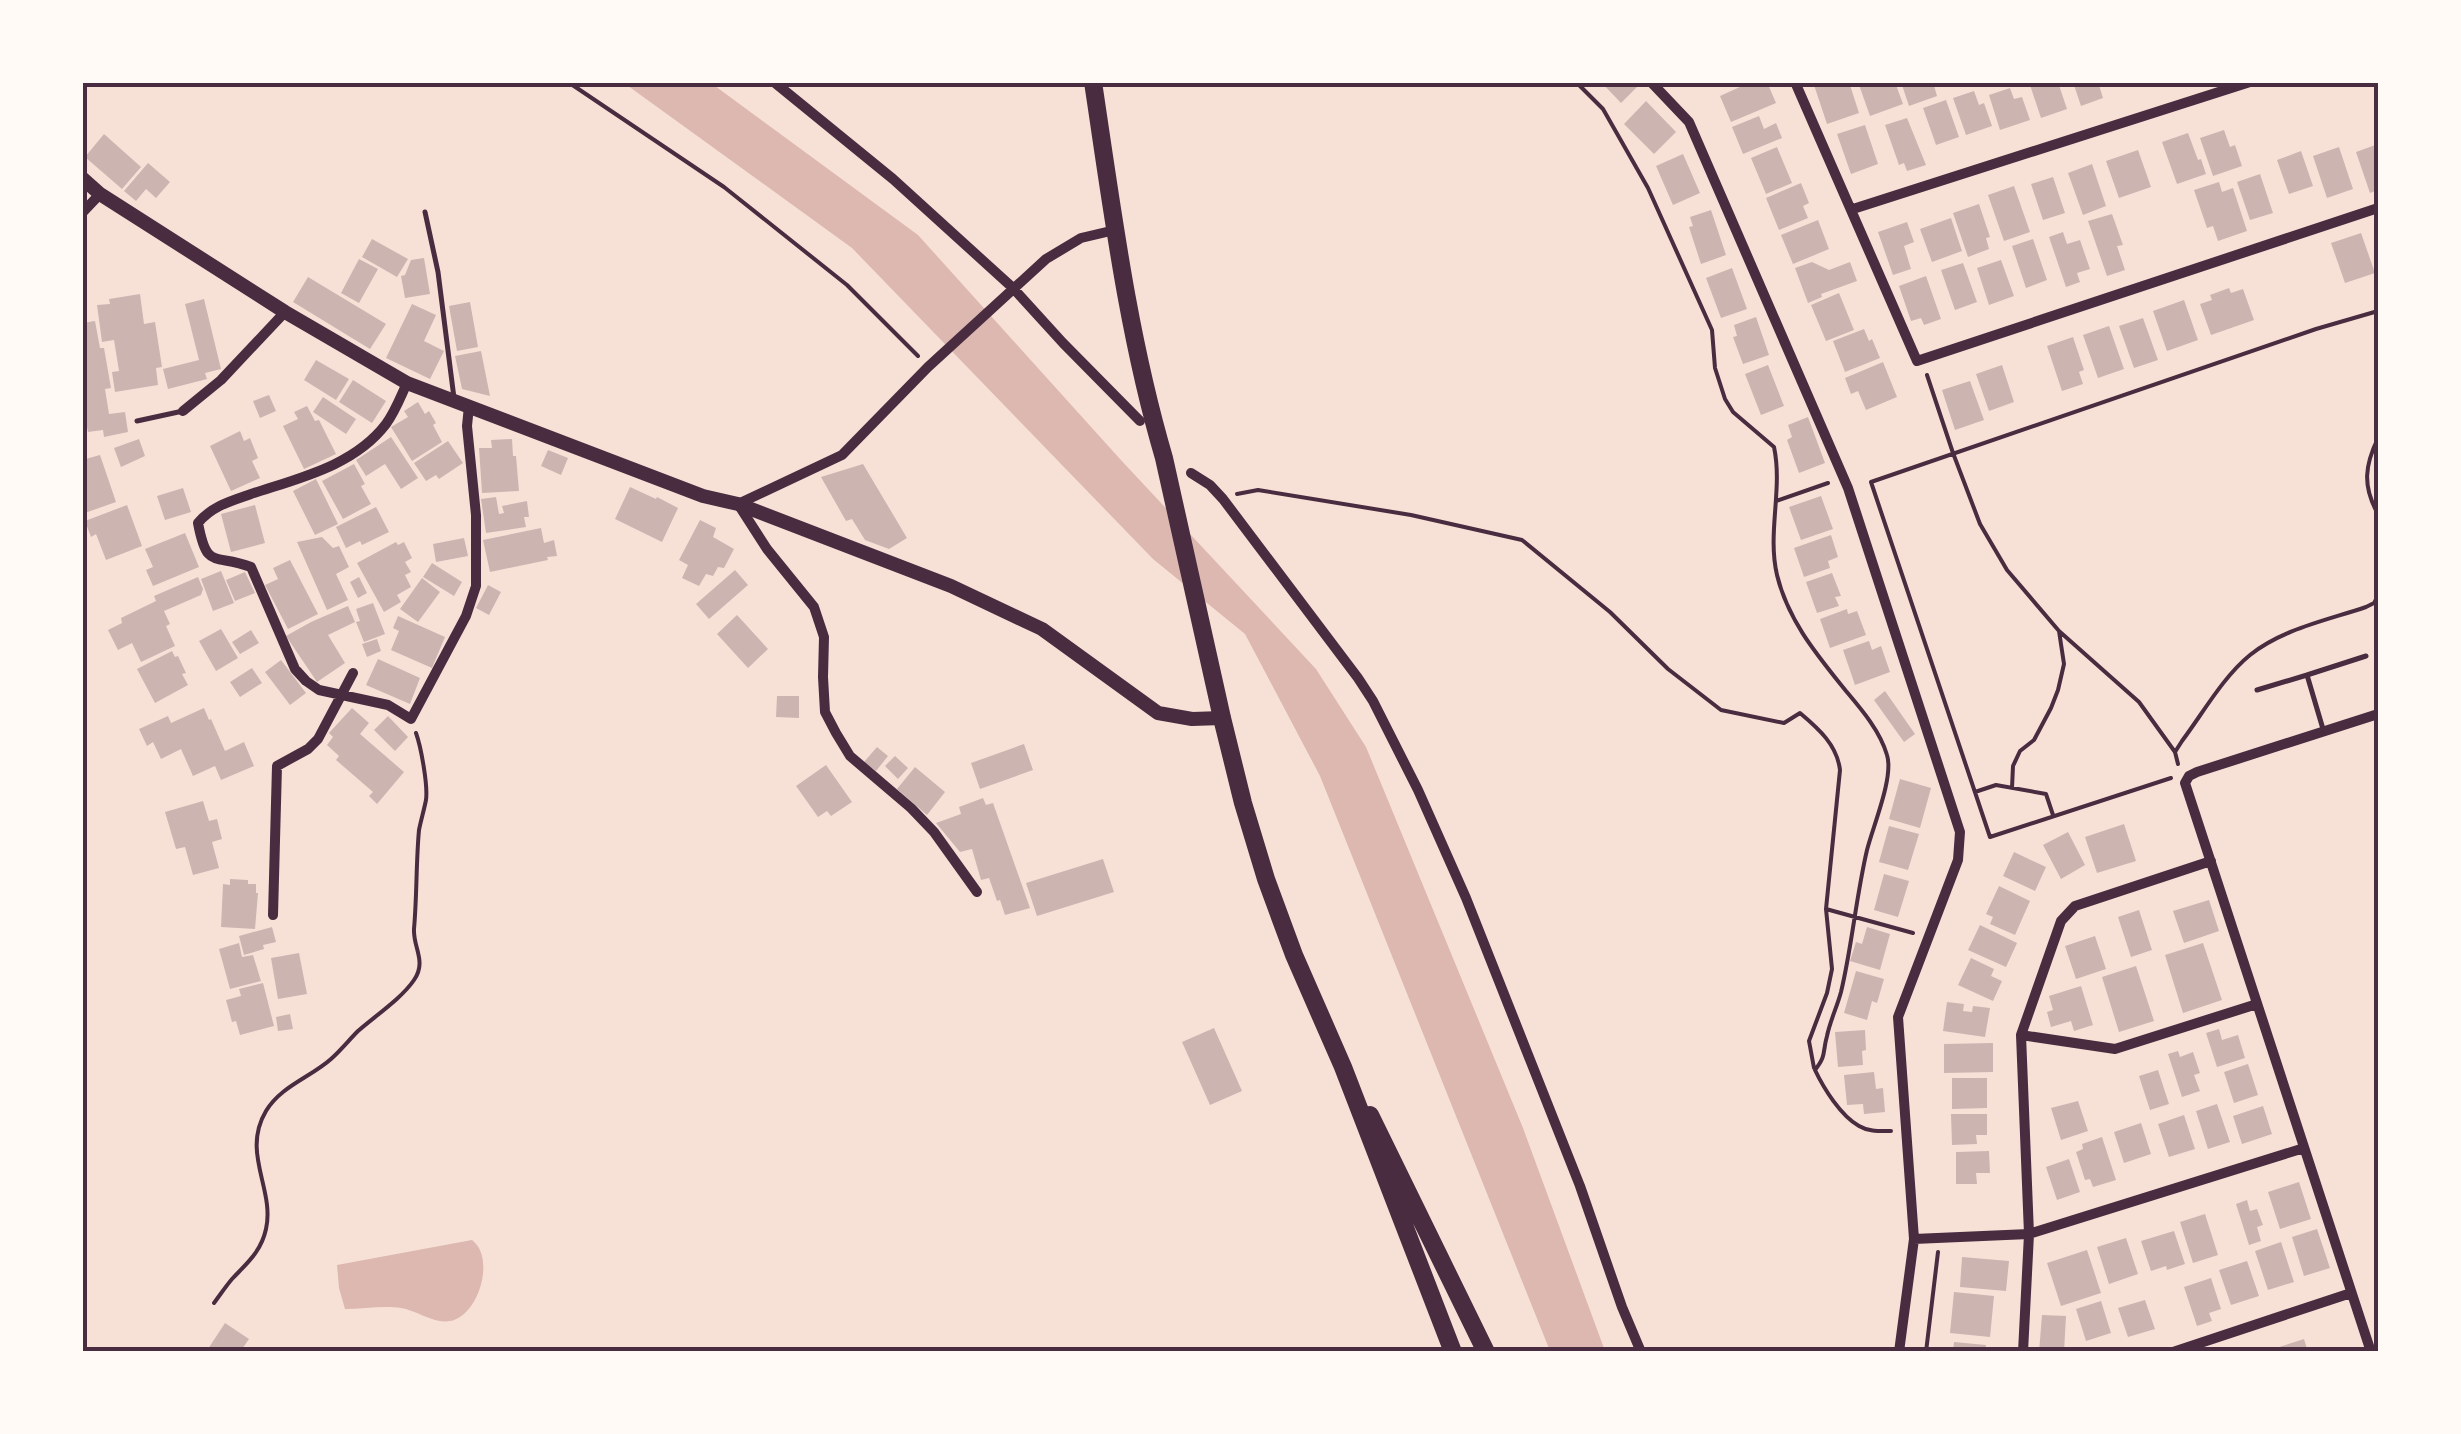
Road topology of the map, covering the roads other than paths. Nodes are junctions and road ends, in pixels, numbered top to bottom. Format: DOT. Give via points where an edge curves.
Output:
graph roads {
  1 [pos="774,82"];
  2 [pos="1094,82"];
  3 [pos="1650,82"];
  4 [pos="1795,82"];
  5 [pos="2250,82"];
  6 [pos="82,178"];
  7 [pos="100,194"];
  8 [pos="2378,208"];
  9 [pos="1852,209"];
  10 [pos="425,212"];
  11 [pos="82,213"];
  12 [pos="1115,230"];
  13 [pos="1009,292"];
  14 [pos="285,312"];
  15 [pos="407,382"];
  16 [pos="462,403"];
  17 [pos="183,411"];
  18 [pos="137,421"];
  19 [pos="1140,422"];
  20 [pos="1191,473"];
  21 [pos="738,504"];
  22 [pos="2366,656"];
  23 [pos="353,673"];
  24 [pos="2307,676"];
  25 [pos="2257,690"];
  26 [pos="343,695"];
  27 [pos="2378,714"];
  28 [pos="1222,718"];
  29 [pos="2324,732"];
  30 [pos="2211,861"];
  31 [pos="977,892"];
  32 [pos="274,915"];
  33 [pos="2257,1004"];
  34 [pos="2021,1035"];
  35 [pos="1343,1067"];
  36 [pos="2304,1148"];
  37 [pos="2029,1234"];
  38 [pos="1914,1239"];
  39 [pos="2351,1293"];
  40 [pos="1452,1352"];
  41 [pos="1486,1352"];
  42 [pos="1641,1352"];
  43 [pos="1899,1352"];
  44 [pos="2024,1352"];
  45 [pos="2173,1352"];
  46 [pos="2370,1352"];
  1 -- 13 [label="street" via="893,179"];
  2 -- 12 [label="highway"];
  3 -- 38 [label="street" via="1689,122 1844,477 1960,832 1958,860 1898,1018"];
  4 -- 9 [label="street"];
  5 -- 9 [label="street"];
  6 -- 7 [label="street"];
  7 -- 11 [label="street"];
  7 -- 14 [label="street"];
  8 -- 9 [label="street" via="1917,361"];
  10 -- 16 [label="lane"];
  12 -- 13 [label="street" via="1080,238"];
  12 -- 28 [label="highway"];
  13 -- 19 [label="street"];
  13 -- 21 [label="street" via="842,455"];
  14 -- 15 [label="street"];
  14 -- 17 [label="street"];
  15 -- 16 [label="street"];
  15 -- 26 [label="street" via="388,421 349,457 220,504 198,523 209,556 251,568 295,669 319,690"];
  16 -- 21 [label="street"];
  16 -- 26 [label="street" via="476,515 476,586 466,616 411,719 388,705"];
  17 -- 18 [label="lane"];
  20 -- 42 [label="street" via="1223,499 1365,690 1418,790"];
  21 -- 28 [label="street" via="951,586 1042,629 1158,713"];
  21 -- 31 [label="street" via="814,607 824,637 825,712 850,756 934,832"];
  22 -- 24 [label="lane"];
  23 -- 26 [label="street"];
  24 -- 25 [label="lane"];
  24 -- 29 [label="lane"];
  26 -- 32 [label="street" via="318,739 277,766"];
  27 -- 29 [label="street"];
  28 -- 35 [label="highway" via="1266,879"];
  29 -- 30 [label="street" via="2190,776 2186,790"];
  30 -- 33 [label="street"];
  30 -- 34 [label="street" via="2075,906 2061,920"];
  33 -- 34 [label="street" via="2115,1049"];
  33 -- 36 [label="street"];
  34 -- 37 [label="street"];
  35 -- 40 [label="highway"];
  35 -- 41 [label="highway"];
  36 -- 37 [label="street"];
  36 -- 39 [label="street"];
  37 -- 38 [label="street"];
  37 -- 44 [label="street"];
  38 -- 43 [label="street"];
  39 -- 45 [label="street"];
  39 -- 46 [label="street"];
}
